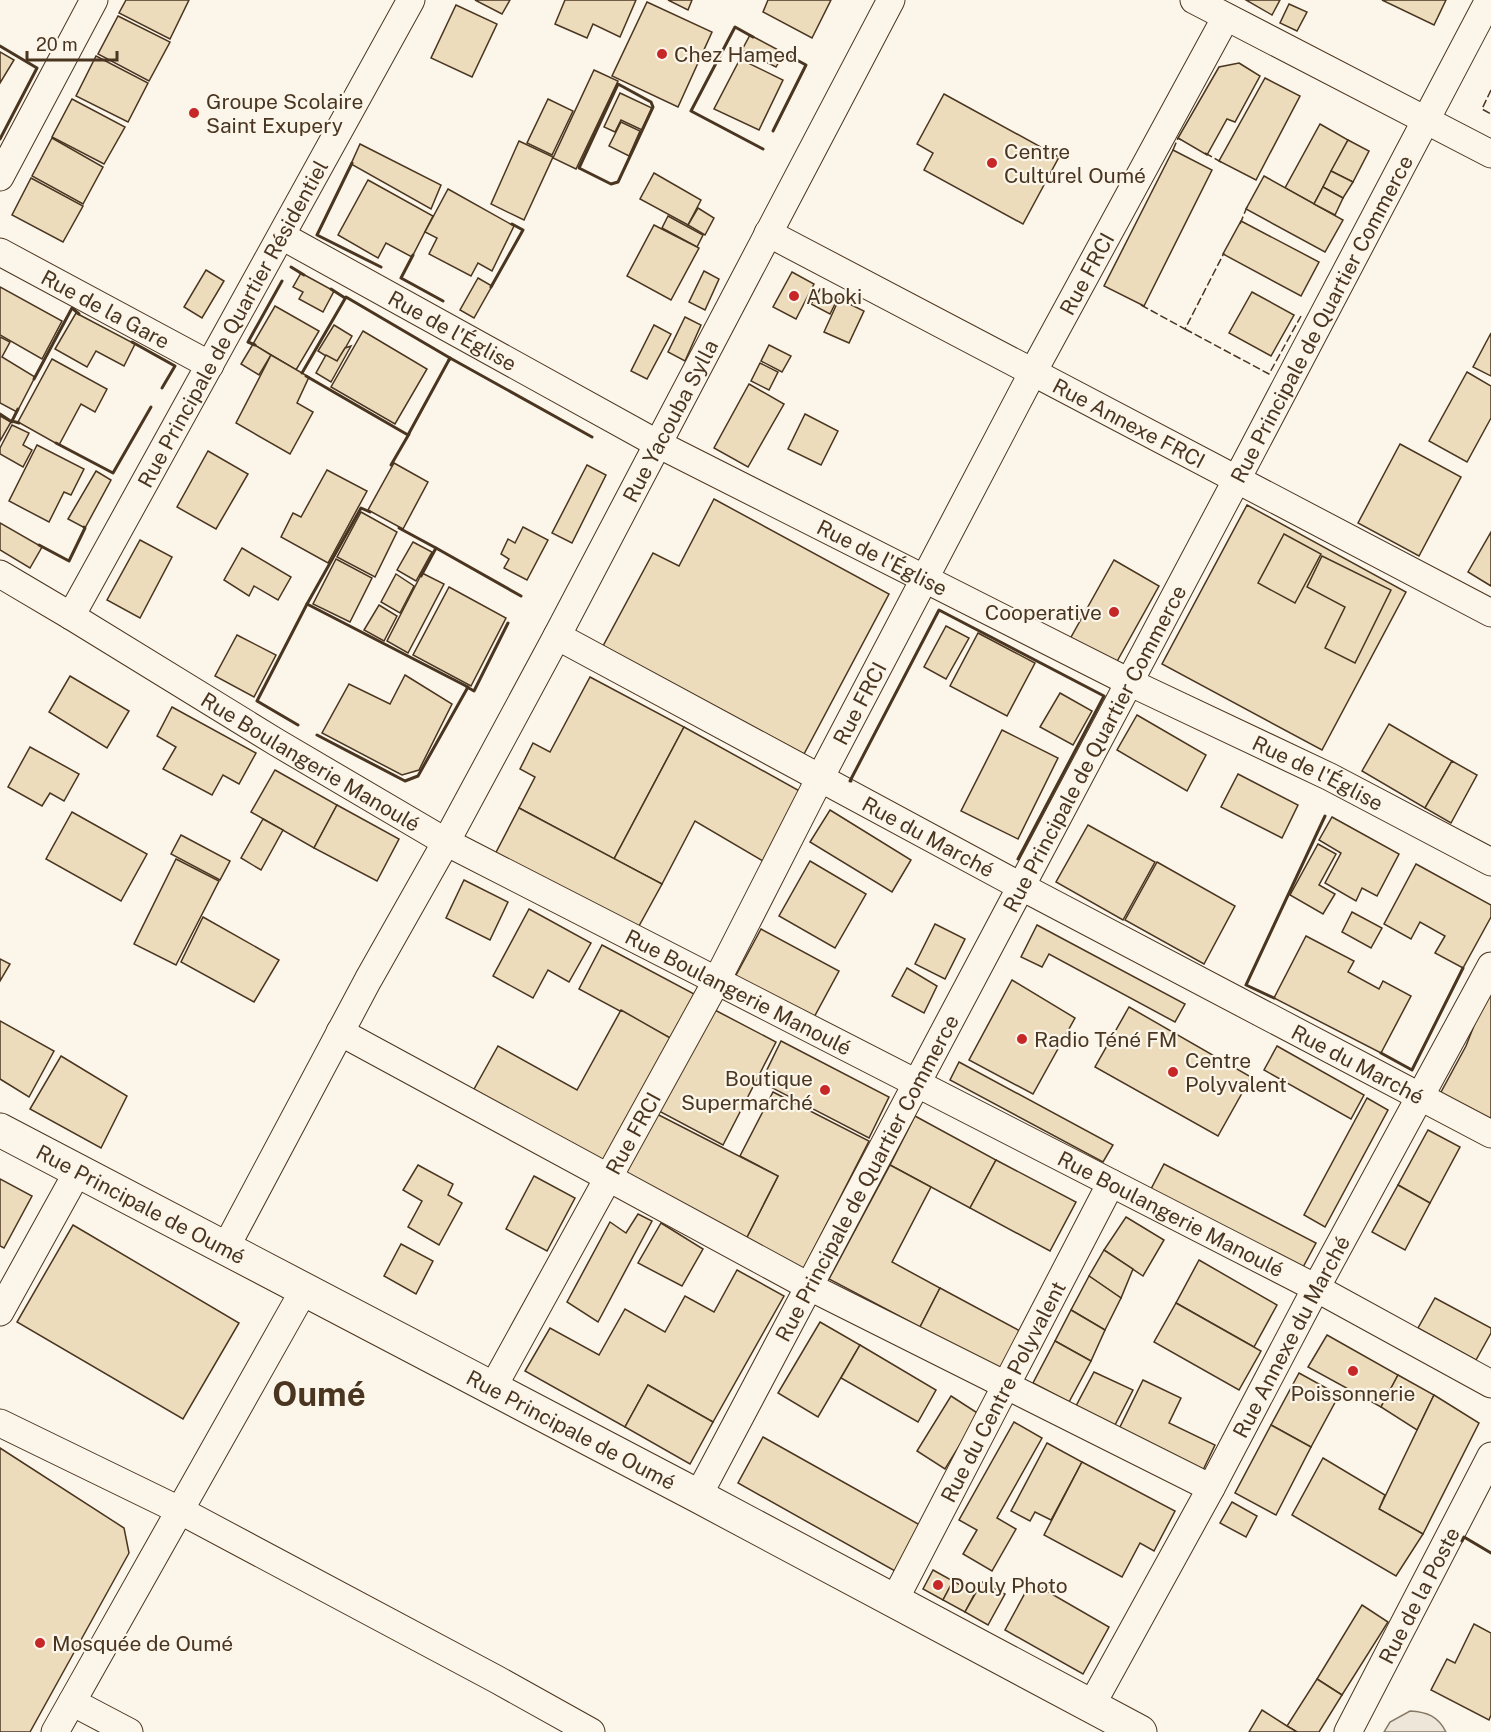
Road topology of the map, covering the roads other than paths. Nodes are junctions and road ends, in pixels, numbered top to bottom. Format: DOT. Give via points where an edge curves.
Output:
graph roads {
  1 [pos="94,0"];
  2 [pos="411,0"];
  3 [pos="891,0"];
  4 [pos="1194,0"];
  5 [pos="1489,0"];
  6 [pos="1226,17"];
  7 [pos="1426,120"];
  8 [pos="1491,154"];
  9 [pos="0,177"];
  10 [pos="768,233"];
  11 [pos="282,237"];
  12 [pos="0,252"];
  13 [pos="210,365"];
  14 [pos="1033,372"];
  15 [pos="658,444"];
  16 [pos="1238,479"];
  17 [pos="0,574"];
  18 [pos="925,577"];
  19 [pos="1491,613"];
  20 [pos="71,616"];
  21 [pos="557,636"];
  22 [pos="1129,682"];
  23 [pos="820,778"];
  24 [pos="446,842"];
  25 [pos="1491,862"];
  26 [pos="1022,887"];
  27 [pos="1491,966"];
  28 [pos="716,982"];
  29 [pos="340,1032"];
  30 [pos="918,1084"];
  31 [pos="1421,1096"];
  32 [pos="0,1130"];
  33 [pos="1491,1134"];
  34 [pos="78,1171"];
  35 [pos="609,1178"];
  36 [pos="1111,1184"];
  37 [pos="225,1247"];
  38 [pos="810,1287"];
  39 [pos="1316,1288"];
  40 [pos="304,1290"];
  41 [pos="0,1312"];
  42 [pos="1491,1384"];
  43 [pos="1005,1385"];
  44 [pos="492,1389"];
  45 [pos="0,1422"];
  46 [pos="1491,1456"];
  47 [pos="1211,1488"];
  48 [pos="698,1496"];
  49 [pos="181,1511"];
  50 [pos="894,1601"];
  51 [pos="72,1702"];
  52 [pos="1091,1706"];
  53 [pos="55,1732"];
  54 [pos="129,1732"];
  55 [pos="591,1732"];
  56 [pos="1140,1732"];
  57 [pos="1348,1732"];
  1 -- 9 [label="street"];
  2 -- 11 [label="street, Rue Principale de Quartier Résidentiel"];
  3 -- 10 [label="street, Rue Yacouba Sylla"];
  4 -- 6 [label="street"];
  5 -- 7 [label="street, Rue Principale de Quartier Commerce"];
  6 -- 7 [label="street"];
  6 -- 14 [label="street, Rue FRCI"];
  7 -- 8 [label="street"];
  7 -- 16 [label="street, Rue Principale de Quartier Commerce"];
  10 -- 14 [label="street, Rue Annexe FRCI"];
  10 -- 15 [label="street, Rue Yacouba Sylla"];
  11 -- 13 [label="street, Rue Principale de Quartier Résidentiel"];
  11 -- 15 [label="street, Rue de l'Église"];
  12 -- 13 [label="street, Rue de la Gare"];
  13 -- 20 [label="street, Rue Principale de Quartier Résidentiel"];
  14 -- 16 [label="street, Rue Annexe FRCI"];
  14 -- 18 [label="street, Rue FRCI"];
  15 -- 18 [label="street, Rue de l'Église"];
  15 -- 21 [label="street, Rue Yacouba Sylla"];
  16 -- 19 [label="street, Rue Annexe FRCI"];
  16 -- 22 [label="street, Rue Principale de Quartier Commerce"];
  17 -- 20 [label="street, Rue Boulangerie Manoulé"];
  18 -- 22 [label="street, Rue de l'Église"];
  18 -- 23 [label="street, Rue FRCI"];
  20 -- 24 [label="street, Rue Boulangerie Manoulé"];
  21 -- 23 [label="street, Rue du Marché"];
  21 -- 24 [label="street, Rue Yacouba Sylla"];
  22 -- 25 [label="street, Rue de l'Église" via="1330,777"];
  22 -- 26 [label="street, Rue Principale de Quartier Commerce"];
  23 -- 26 [label="street, Rue du Marché"];
  23 -- 28 [label="street, Rue FRCI"];
  24 -- 28 [label="street, Rue Boulangerie Manoulé"];
  24 -- 29 [label="street, Rue Yacouba Sylla"];
  26 -- 30 [label="street, Rue Principale de Quartier Commerce"];
  26 -- 31 [label="street, Rue du Marché"];
  27 -- 31 [label="street, Rue Annexe du Marché"];
  28 -- 30 [label="street, Rue Boulangerie Manoulé"];
  28 -- 35 [label="street, Rue FRCI"];
  29 -- 35 [label="street"];
  29 -- 37 [label="street, Rue Yacouba Sylla"];
  30 -- 36 [label="street, Rue Boulangerie Manoulé"];
  30 -- 38 [label="street, Rue Principale de Quartier Commerce"];
  31 -- 33 [label="street, Rue du Marché"];
  31 -- 39 [label="street, Rue Annexe du Marché"];
  32 -- 34 [label="main road, Rue Principale de Oumé"];
  34 -- 37 [label="main road, Rue Principale de Oumé"];
  34 -- 41 [label="street"];
  35 -- 38 [label="street"];
  35 -- 44 [label="street, Rue FRCI"];
  36 -- 39 [label="street, Rue Boulangerie Manoulé"];
  36 -- 43 [label="street, Rue du Centre Polyvalent"];
  37 -- 40 [label="main road, Rue Principale de Oumé"];
  38 -- 43 [label="street"];
  38 -- 48 [label="street, Rue Principale de Quartier Commerce"];
  39 -- 42 [label="street, Rue Boulangerie Manoulé"];
  39 -- 47 [label="street, Rue Annexe du Marché"];
  40 -- 44 [label="main road, Rue Principale de Oumé"];
  40 -- 49 [label="street"];
  43 -- 47 [label="street"];
  43 -- 50 [label="street, Rue du Centre Polyvalent"];
  44 -- 48 [label="main road, Rue Principale de Oumé"];
  45 -- 49 [label="street"];
  46 -- 57 [label="street, Rue de la Poste"];
  47 -- 52 [label="street, Rue Annexe du Marché"];
  48 -- 50 [label="main road, Rue Principale de Oumé"];
  49 -- 51 [label="street"];
  49 -- 55 [label="street"];
  50 -- 52 [label="main road, Rue Principale de Oumé"];
  51 -- 53 [label="street"];
  51 -- 54 [label="street"];
  52 -- 56 [label="main road, Rue Principale de Oumé"];
}
